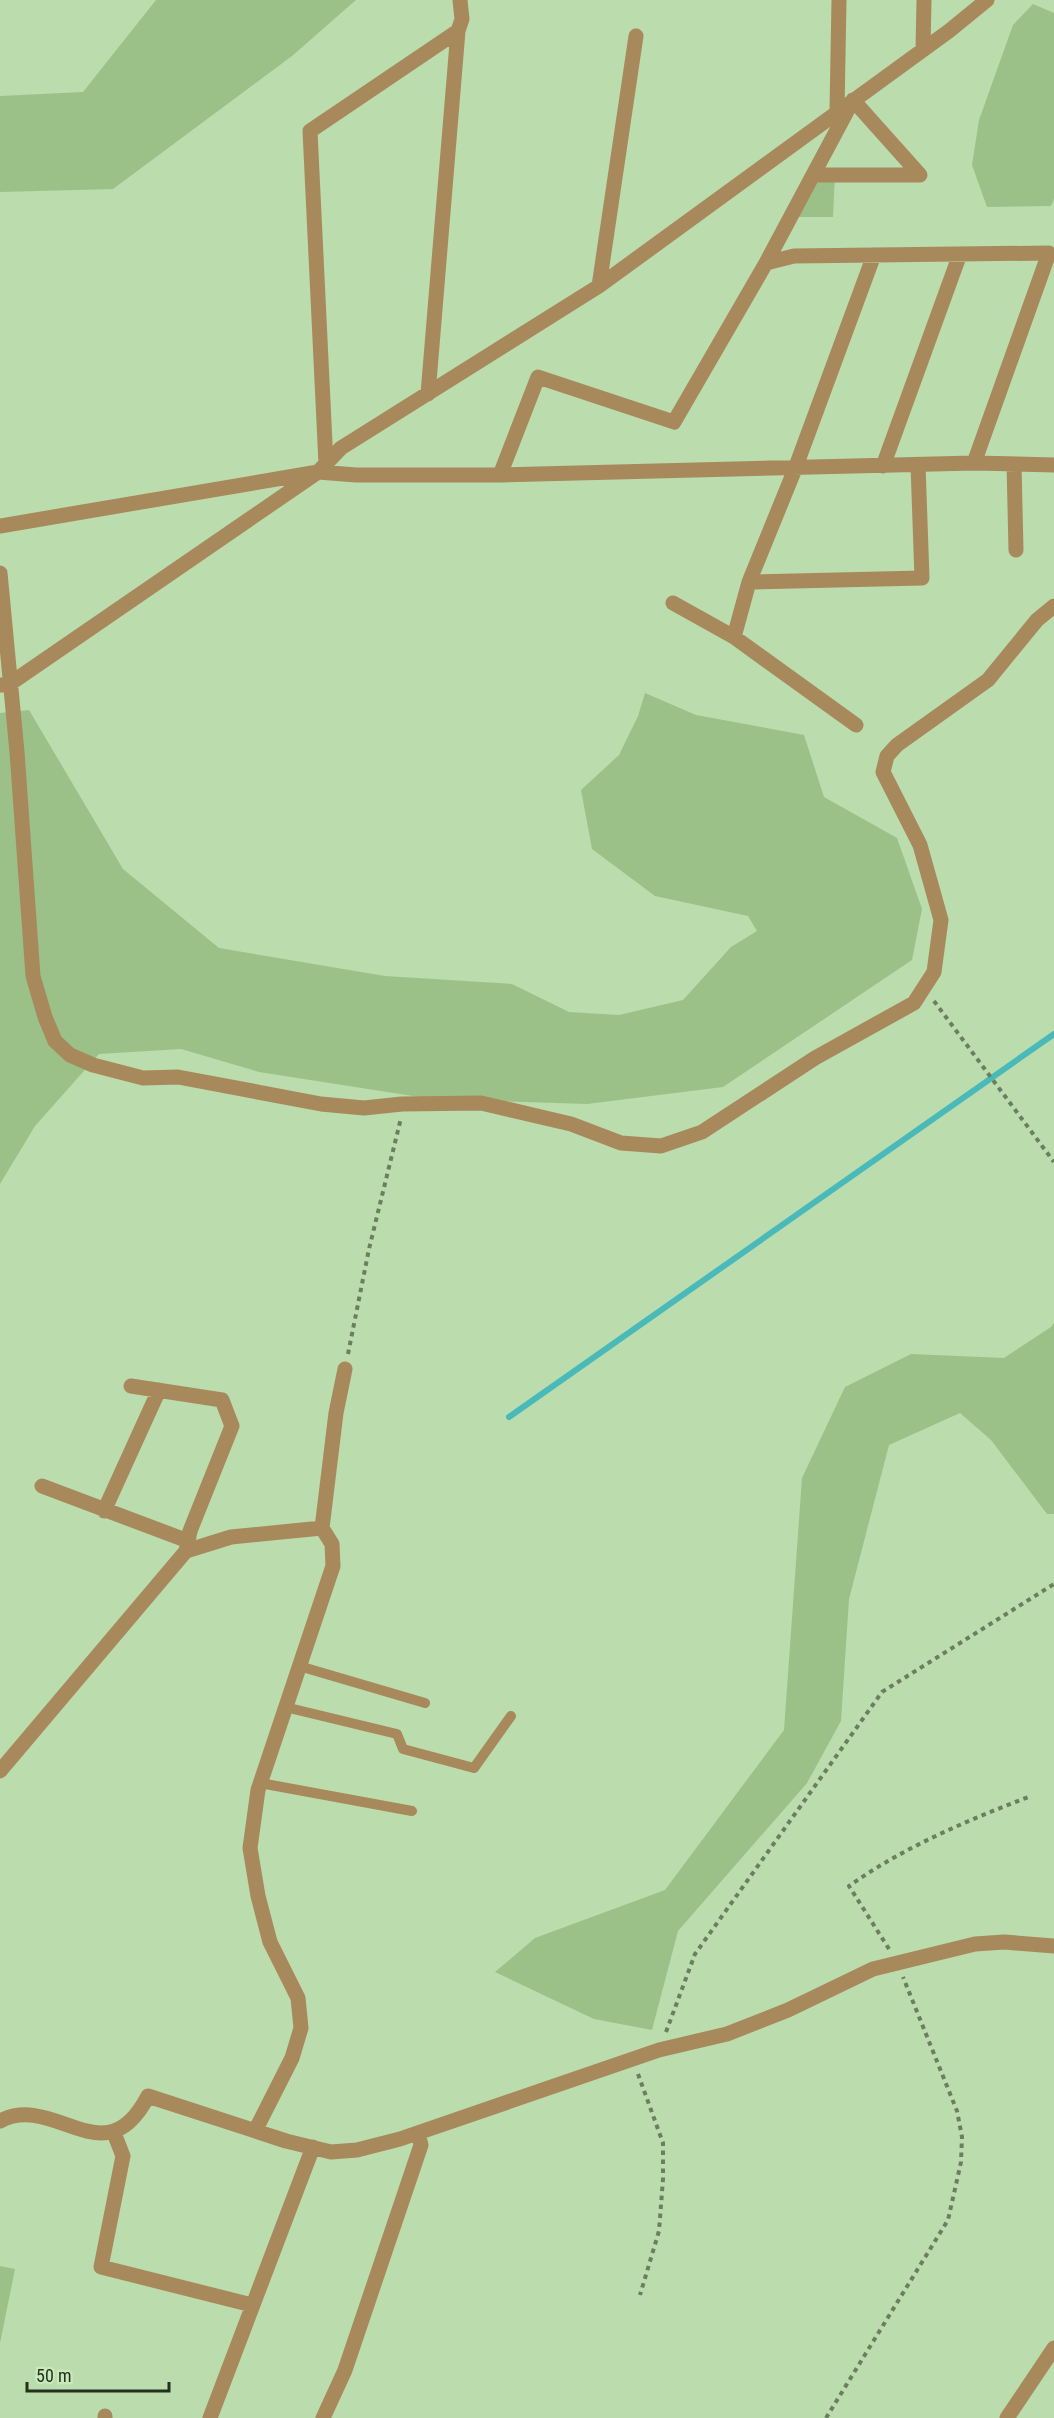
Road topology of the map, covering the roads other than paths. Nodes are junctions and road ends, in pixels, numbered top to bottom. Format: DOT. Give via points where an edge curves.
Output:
graph roads {
  1 [pos="460,0"];
  2 [pos="839,0"];
  3 [pos="924,0"];
  4 [pos="987,0"];
  5 [pos="458,32"];
  6 [pos="636,36"];
  7 [pos="923,50"];
  8 [pos="853,100"];
  9 [pos="837,111"];
  10 [pos="813,175"];
  11 [pos="1052,253"];
  12 [pos="960,254"];
  13 [pos="874,255"];
  14 [pos="766,263"];
  15 [pos="599,286"];
  16 [pos="428,393"];
  17 [pos="974,463"];
  18 [pos="1014,464"];
  19 [pos="918,465"];
  20 [pos="1054,465"];
  21 [pos="883,466"];
  22 [pos="322,468"];
  23 [pos="795,469"];
  24 [pos="500,475"];
  25 [pos="0,526"];
  26 [pos="1016,550"];
  27 [pos="0,573"];
  28 [pos="749,582"];
  29 [pos="674,603"];
  30 [pos="1054,606"];
  31 [pos="734,637"];
  32 [pos="5,684"];
  33 [pos="856,725"];
  34 [pos="345,1369"];
  35 [pos="130,1386"];
  36 [pos="159,1390"];
  37 [pos="42,1486"];
  38 [pos="105,1510"];
  39 [pos="322,1528"];
  40 [pos="187,1546"];
  41 [pos="299,1666"];
  42 [pos="425,1703"];
  43 [pos="285,1707"];
  44 [pos="511,1716"];
  45 [pos="0,1771"];
  46 [pos="260,1784"];
  47 [pos="412,1811"];
  48 [pos="1054,1946"];
  49 [pos="0,2121"];
  50 [pos="255,2131"];
  51 [pos="114,2133"];
  52 [pos="418,2133"];
  53 [pos="313,2147"];
  54 [pos="252,2305"];
  55 [pos="1054,2348"];
  56 [pos="210,2418"];
  57 [pos="323,2418"];
  58 [pos="1007,2418"];
  1 -- 5 [label="street" via="462,19"];
  2 -- 9 [label="street"];
  3 -- 7 [label="street"];
  4 -- 7 [label="street"];
  5 -- 16 [label="street"];
  5 -- 22 [label="street" via="310,131"];
  6 -- 15 [label="street"];
  7 -- 8 [label="street"];
  8 -- 9 [label="street"];
  8 -- 10 [label="street"];
  8 -- 10 [label="street" via="920,175"];
  9 -- 15 [label="street"];
  10 -- 14 [label="street"];
  11 -- 12 [label="street"];
  11 -- 17 [label="street"];
  12 -- 13 [label="street"];
  12 -- 21 [label="street"];
  13 -- 14 [label="street" via="794,256"];
  13 -- 23 [label="street"];
  14 -- 24 [label="street" via="674,422 538,377"];
  15 -- 16 [label="street"];
  16 -- 22 [label="street" via="341,448"];
  17 -- 18 [label="street"];
  17 -- 19 [label="street"];
  18 -- 20 [label="street"];
  18 -- 26 [label="street"];
  19 -- 21 [label="street"];
  19 -- 28 [label="street" via="922,578"];
  21 -- 23 [label="street"];
  22 -- 24 [label="street" via="356,475"];
  22 -- 25 [label="street"];
  22 -- 32 [label="street"];
  23 -- 24 [label="street"];
  23 -- 28 [label="street"];
  27 -- 32 [label="street"];
  28 -- 31 [label="street"];
  29 -- 31 [label="street"];
  30 -- 32 [label="street" via="1036,620 988,680 887,756 882,772 920,845 941,920 934,972 925,988 914,1003 815,1058 702,1132 661,1146 621,1143 571,1124 481,1103 364,1108 321,1104 178,1077 143,1078 70,1055 56,1041 33,976"];
  31 -- 33 [label="street"];
  34 -- 39 [label="street"];
  35 -- 36 [label="street"];
  36 -- 38 [label="street"];
  36 -- 40 [label="street" via="222,1400 232,1426"];
  37 -- 38 [label="street"];
  38 -- 40 [label="street"];
  39 -- 40 [label="street" via="231,1536"];
  39 -- 41 [label="street" via="332,1544 333,1566"];
  40 -- 45 [label="street"];
  41 -- 42 [label="lane"];
  41 -- 43 [label="street"];
  43 -- 44 [label="lane" via="397,1734 403,1749 474,1768"];
  43 -- 46 [label="street"];
  46 -- 47 [label="lane"];
  46 -- 50 [label="street" via="250,1848 256,1887 270,1942 298,1998 301,2028 292,2058"];
  48 -- 52 [label="street" via="975,1944 873,1969 728,2034 659,2050"];
  49 -- 51 [label="street" via="26,2113"];
  50 -- 51 [label="street" via="148,2096 140,2111"];
  50 -- 53 [label="street"];
  51 -- 54 [label="street" via="123,2156 101,2267"];
  52 -- 53 [label="street" via="357,2150 331,2152"];
  52 -- 57 [label="street" via="421,2145 345,2370"];
  53 -- 54 [label="street"];
  54 -- 56 [label="street"];
  55 -- 58 [label="street"];
}
